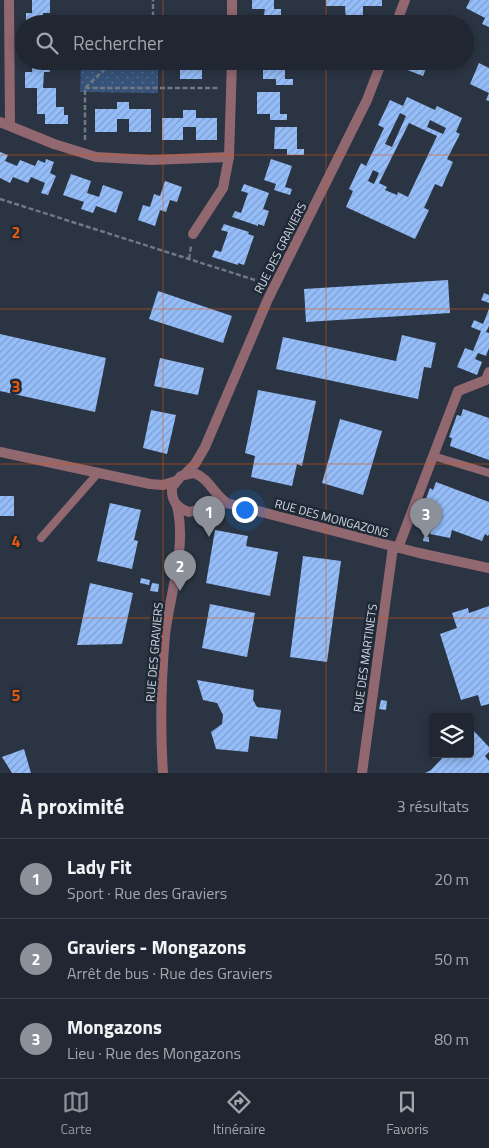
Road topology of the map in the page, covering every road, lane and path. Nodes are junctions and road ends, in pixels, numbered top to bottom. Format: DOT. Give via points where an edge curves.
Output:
graph roads {
  1 [pos="9,0"];
  2 [pos="153,0"];
  3 [pos="232,0"];
  4 [pos="405,0"];
  5 [pos="153,15"];
  6 [pos="232,15"];
  7 [pos="399,15"];
  8 [pos="104,70"];
  9 [pos="232,70"];
  10 [pos="379,70"];
  11 [pos="85,88"];
  12 [pos="233,88"];
  13 [pos="5,123"];
  14 [pos="84,154"];
  15 [pos="229,157"];
  16 [pos="0,199"];
  17 [pos="193,234"];
  18 [pos="279,278"];
  19 [pos="489,372"];
  20 [pos="205,447"];
  21 [pos="0,452"];
  22 [pos="433,456"];
  23 [pos="98,473"];
  24 [pos="489,473"];
  25 [pos="185,474"];
  26 [pos="176,481"];
  27 [pos="207,482"];
  28 [pos="150,484"];
  29 [pos="175,503"];
  30 [pos="227,503"];
  31 [pos="198,510"];
  32 [pos="181,533"];
  33 [pos="40,538"];
  34 [pos="396,547"];
  35 [pos="489,568"];
  36 [pos="163,773"];
  37 [pos="362,773"];
  1 -- 13 [label="street"];
  2 -- 5 [label="path"];
  3 -- 6 [label="street"];
  4 -- 7 [label="street"];
  8 -- 11 [label="path"];
  9 -- 12 [label="street"];
  10 -- 18 [label="street, RUE DES GRAVIERS" via="367,100"];
  11 -- 12 [label="path"];
  11 -- 14 [label="path"];
  12 -- 15 [label="street"];
  13 -- 14 [label="street"];
  14 -- 15 [label="street" via="151,160"];
  15 -- 17 [label="street" via="223,188"];
  16 -- 18 [label="path" via="256,280"];
  18 -- 20 [label="street, RUE DES GRAVIERS"];
  19 -- 22 [label="street, RUE DES MARTINETS" via="486,380 458,391"];
  20 -- 25 [label="street, RUE DES GRAVIERS"];
  20 -- 27 [label="street, RUE DES GRAVIERS" via="203,458"];
  21 -- 23 [label="street"];
  22 -- 24 [label="lane"];
  22 -- 34 [label="street, RUE DES MARTINETS"];
  23 -- 28 [label="street"];
  23 -- 33 [label="lane"];
  25 -- 26 [label="street"];
  25 -- 27 [label="street" via="194,473"];
  26 -- 28 [label="street"];
  26 -- 29 [label="street" via="172,487"];
  27 -- 30 [label="street, RUE DES MONGAZONS"];
  27 -- 31 [label="street" via="210,498"];
  28 -- 29 [label="street"];
  29 -- 31 [label="street" via="188,512"];
  29 -- 32 [label="street, RUE DES GRAVIERS"];
  30 -- 31 [label="street, RUE DES MONGAZONS"];
  30 -- 34 [label="street, RUE DES MONGAZONS"];
  31 -- 32 [label="street, RUE DES GRAVIERS"];
  32 -- 36 [label="street, RUE DES GRAVIERS" via="165,635 161,700"];
  34 -- 35 [label="street, RUE DES MONGAZONS"];
  34 -- 37 [label="street, RUE DES MARTINETS"];
}
